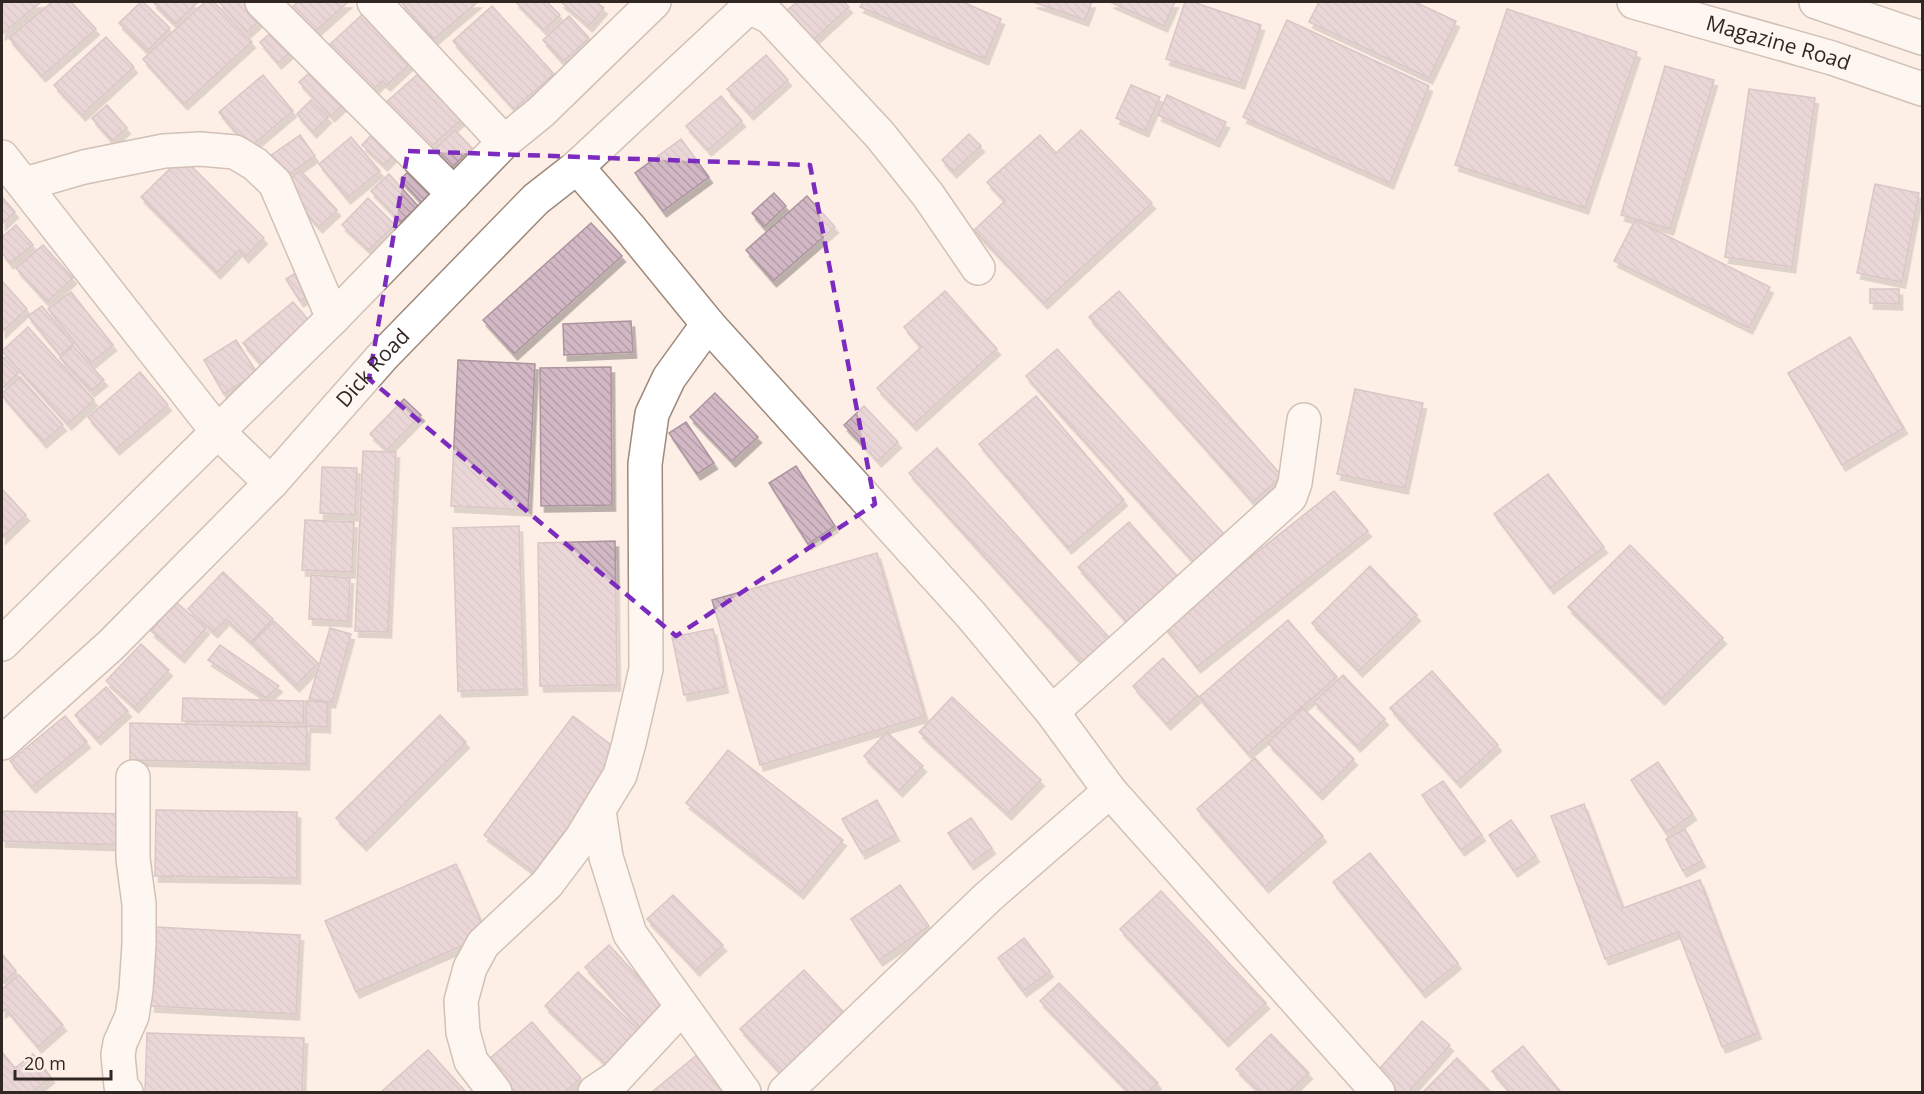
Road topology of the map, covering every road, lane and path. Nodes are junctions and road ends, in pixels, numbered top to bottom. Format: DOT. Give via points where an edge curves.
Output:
graph roads {
  1 [pos="262,2"];
  2 [pos="374,2"];
  3 [pos="654,2"];
  4 [pos="1634,2"];
  5 [pos="1816,2"];
  6 [pos="751,4"];
  7 [pos="1923,38"];
  8 [pos="1923,89"];
  9 [pos="504,142"];
  10 [pos="2,157"];
  11 [pos="577,167"];
  12 [pos="25,184"];
  13 [pos="454,194"];
  14 [pos="978,268"];
  15 [pos="333,318"];
  16 [pos="708,324"];
  17 [pos="1304,420"];
  18 [pos="217,431"];
  19 [pos="271,483"];
  20 [pos="2,644"];
  21 [pos="1052,712"];
  22 [pos="2,743"];
  23 [pos="133,777"];
  24 [pos="1110,791"];
  25 [pos="599,811"];
  26 [pos="682,1007"];
  27 [pos="126,1092"];
  28 [pos="495,1092"];
  29 [pos="595,1092"];
  30 [pos="744,1092"];
  31 [pos="785,1092"];
  32 [pos="1378,1092"];
  1 -- 13 [label="street"];
  2 -- 9 [label="street"];
  3 -- 9 [label="street" via="541,112"];
  4 -- 8 [label="street, Magazine Road" via="1832,58"];
  5 -- 7 [label="street"];
  6 -- 11 [label="street, Dick Road"];
  6 -- 14 [label="street" via="770,17 880,135 928,195"];
  9 -- 13 [label="street"];
  10 -- 12 [label="street"];
  11 -- 16 [label="street"];
  11 -- 19 [label="street, Dick Road" via="536,199 382,357"];
  12 -- 15 [label="street" via="164,151 235,152 275,183"];
  12 -- 18 [label="street"];
  13 -- 15 [label="street"];
  15 -- 18 [label="street"];
  16 -- 21 [label="street" via="971,615"];
  16 -- 25 [label="street" via="669,378 652,414 645,464 646,669 620,775"];
  17 -- 21 [label="street" via="1290,497"];
  18 -- 19 [label="street"];
  18 -- 20 [label="street"];
  19 -- 22 [label="street, Dick Road" via="111,645"];
  21 -- 24 [label="street"];
  23 -- 27 [label="street" via="133,859 140,944 132,1016 118,1055"];
  24 -- 31 [label="street" via="988,897"];
  24 -- 32 [label="street"];
  25 -- 26 [label="street" via="606,857 630,934"];
  25 -- 28 [label="street" via="547,884 483,944 470,968 461,1000 463,1032 471,1061"];
  26 -- 29 [label="street" via="616,1078"];
  26 -- 30 [label="street"];
}
